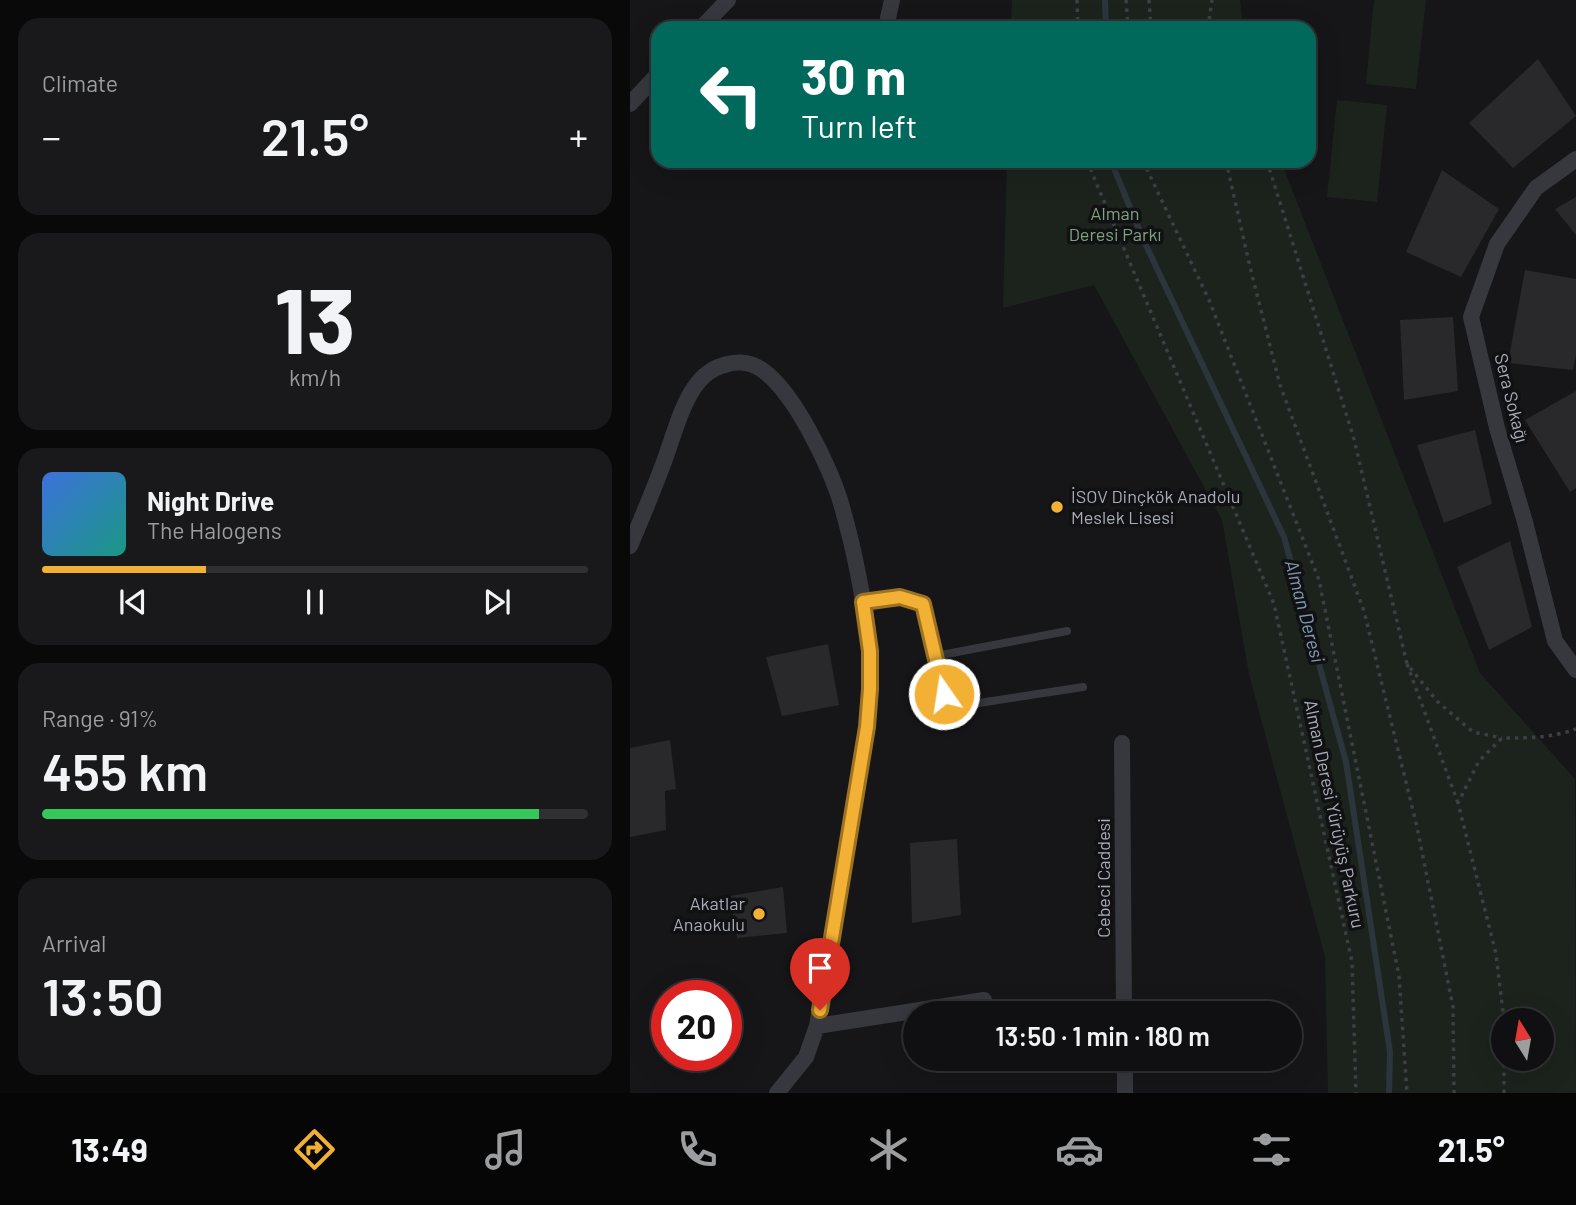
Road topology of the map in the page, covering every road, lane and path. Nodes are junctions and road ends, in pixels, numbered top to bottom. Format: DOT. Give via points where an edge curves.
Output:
graph roads {
  1 [pos="727,0"];
  2 [pos="892,0"];
  3 [pos="1077,0"];
  4 [pos="1126,0"];
  5 [pos="1149,0"];
  6 [pos="1212,0"];
  7 [pos="888,18"];
  8 [pos="708,21"];
  9 [pos="1078,21"];
  10 [pos="1128,21"];
  11 [pos="1150,21"];
  12 [pos="1209,21"];
  13 [pos="651,80"];
  14 [pos="633,95"];
  15 [pos="1576,159"];
  16 [pos="1090,168"];
  17 [pos="1146,168"];
  18 [pos="1228,168"];
  19 [pos="1269,168"];
  20 [pos="630,546"];
  21 [pos="863,602"];
  22 [pos="1067,631"];
  23 [pos="936,656"];
  24 [pos="1407,664"];
  25 [pos="1576,670"];
  26 [pos="1083,687"];
  27 [pos="1576,729"];
  28 [pos="1502,738"];
  29 [pos="1122,743"];
  30 [pos="1458,803"];
  31 [pos="1124,1001"];
  32 [pos="1503,1008"];
  33 [pos="903,1013"];
  34 [pos="817,1026"];
  35 [pos="1125,1071"];
  36 [pos="1504,1071"];
  37 [pos="777,1093"];
  38 [pos="1125,1093"];
  39 [pos="1356,1093"];
  40 [pos="1407,1093"];
  41 [pos="1454,1093"];
  42 [pos="1504,1093"];
  1 -- 8 [label="street"];
  2 -- 7 [label="street"];
  3 -- 9 [label="path"];
  4 -- 10 [label="path"];
  5 -- 11 [label="path"];
  6 -- 12 [label="path"];
  13 -- 14 [label="street"];
  15 -- 25 [label="street, Sera Sokağı" via="1536,188 1497,244 1471,317 1555,641"];
  16 -- 39 [label="path, Alman Deresi Yürüyüş Parkuru" via="1274,604 1352,961"];
  17 -- 40 [label="path, Alman Deresi Yürüyüş Parkuru" via="1209,300 1320,580 1399,976"];
  18 -- 41 [label="path" via="1280,386 1364,611 1417,827 1453,1007"];
  19 -- 24 [label="path" via="1354,439"];
  20 -- 21 [label="street" via="694,389 704,375 726,363 753,365 774,379 790,399 829,471 842,504"];
  21 -- 23 [label="lane" via="900,597 923,604"];
  21 -- 34 [label="street" via="870,651 867,727"];
  22 -- 23 [label="lane"];
  23 -- 26 [label="lane" via="944,694 966,705"];
  24 -- 28 [label="path" via="1438,702 1473,732"];
  24 -- 30 [label="path"];
  27 -- 28 [label="path" via="1538,738"];
  28 -- 30 [label="path" via="1479,761"];
  29 -- 31 [label="street, Cebeci Caddesi"];
  30 -- 32 [label="path" via="1496,954"];
  33 -- 34 [label="street"];
  34 -- 37 [label="street" via="806,1057"];
  35 -- 38 [label="street"];
  36 -- 42 [label="path"];
}
